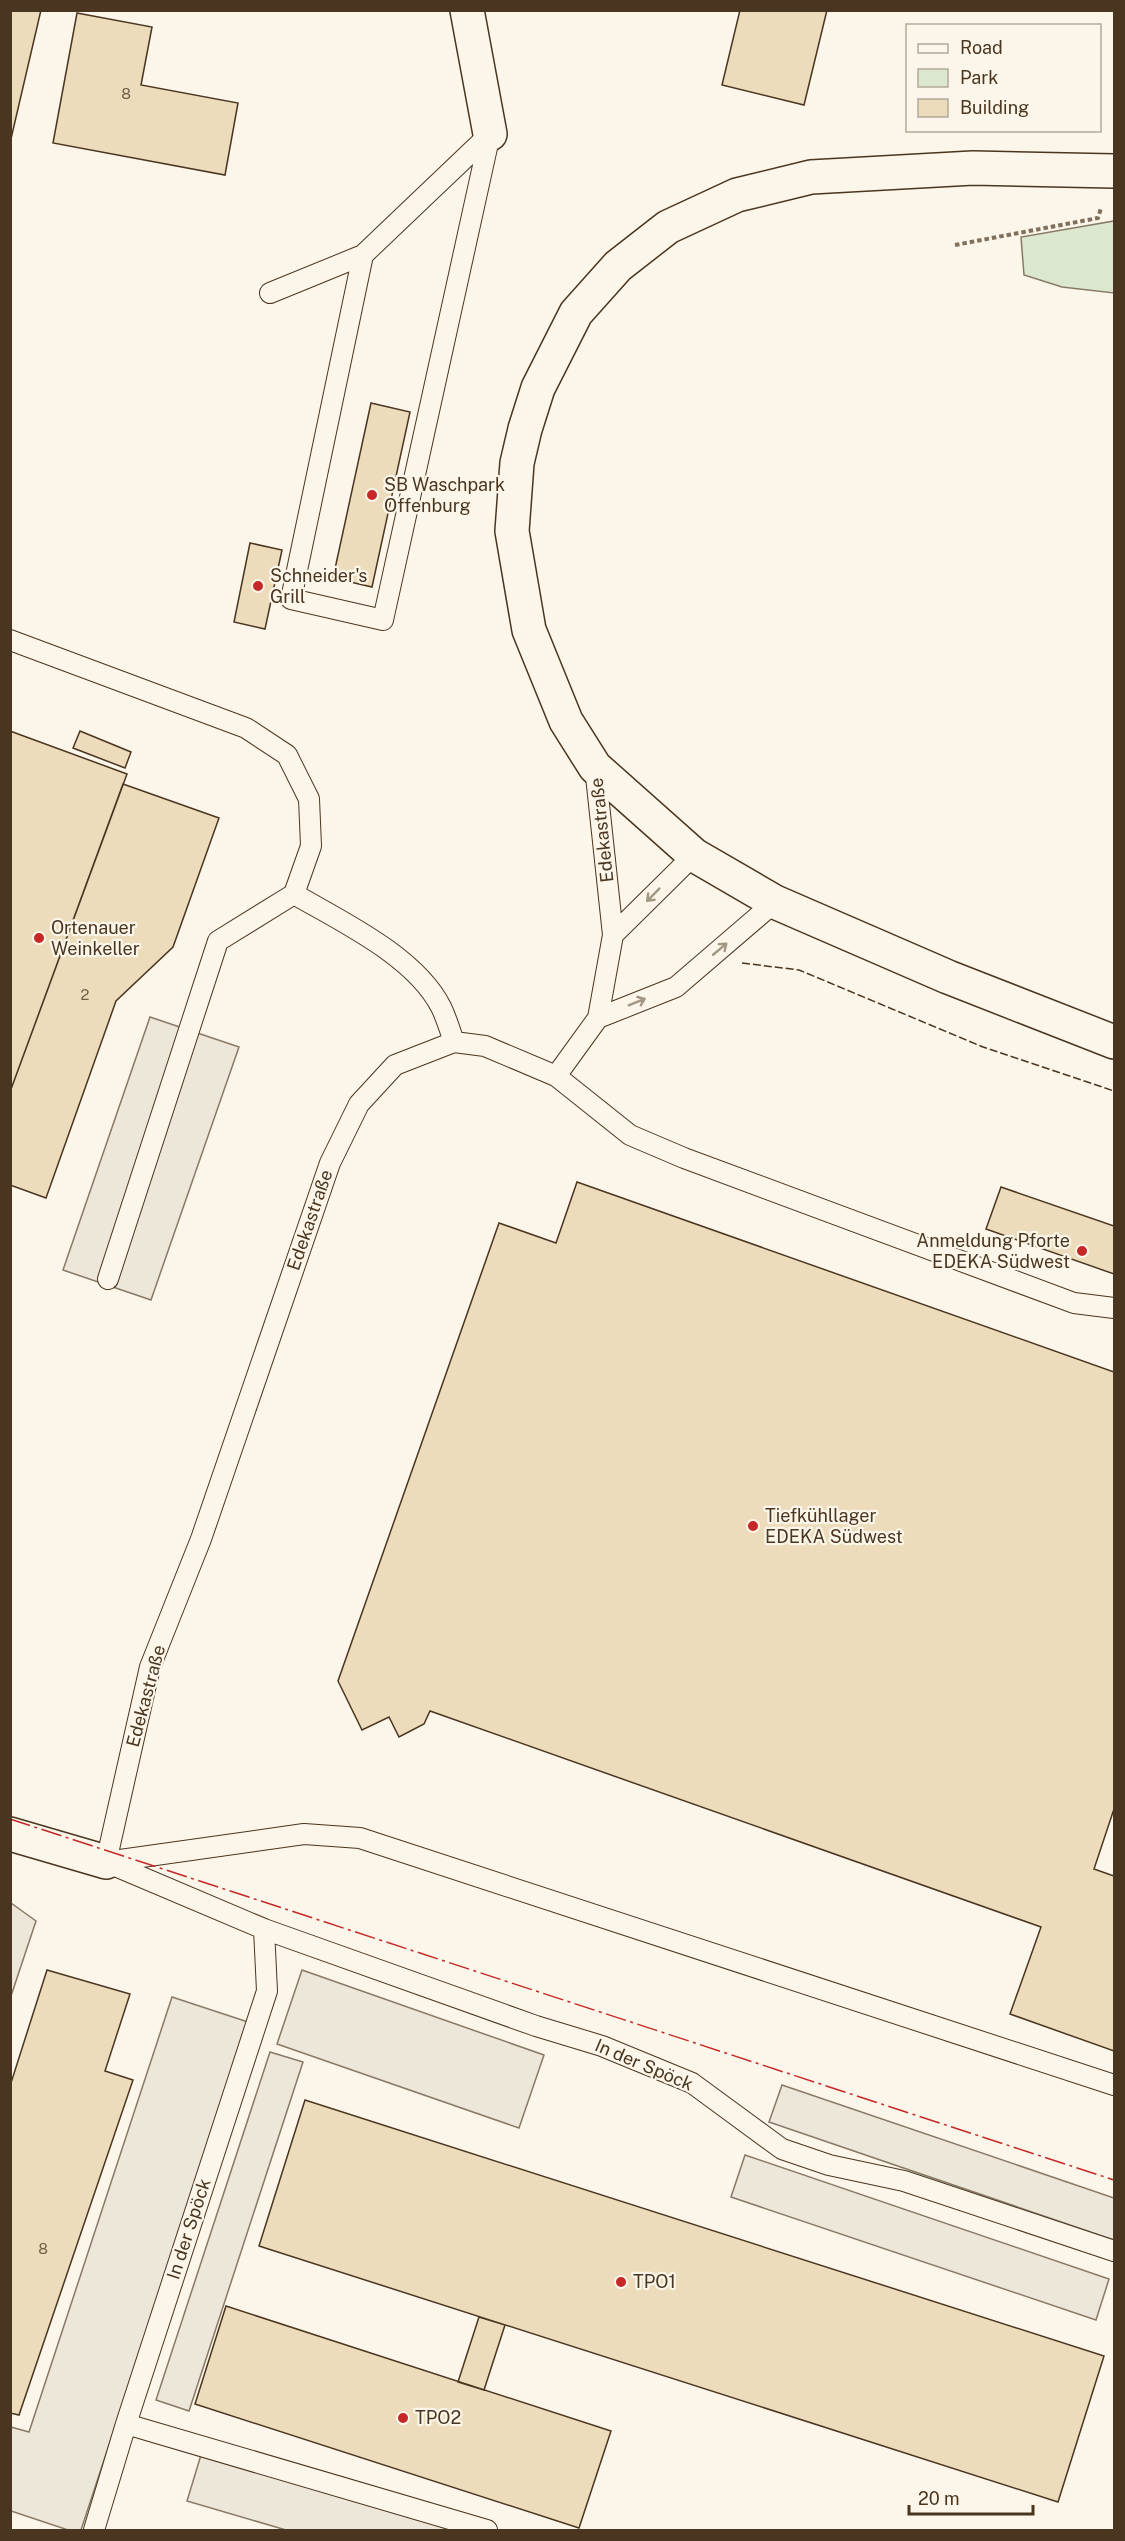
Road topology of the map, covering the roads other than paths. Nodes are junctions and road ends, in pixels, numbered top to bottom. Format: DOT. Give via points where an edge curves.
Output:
graph roads {
  1 [pos="467,10"];
  2 [pos="490,134"];
  3 [pos="1114,171"];
  4 [pos="363,255"];
  5 [pos="270,293"];
  6 [pos="10,640"];
  7 [pos="595,767"];
  8 [pos="694,855"];
  9 [pos="294,894"];
  10 [pos="775,902"];
  11 [pos="612,935"];
  12 [pos="598,1018"];
  13 [pos="454,1042"];
  14 [pos="1114,1042"];
  15 [pos="556,1076"];
  16 [pos="108,1279"];
  17 [pos="1114,1308"];
  18 [pos="10,1834"];
  19 [pos="106,1862"];
  20 [pos="264,1929"];
  21 [pos="1114,2085"];
  22 [pos="1114,2252"];
  23 [pos="126,2424"];
  24 [pos="94,2530"];
  25 [pos="487,2530"];
  1 -- 2 [label="main road"];
  2 -- 4 [label="lane"];
  2 -- 4 [label="lane" via="383,620 291,599"];
  3 -- 7 [label="main road" via="973,168 811,177 737,195 668,227 618,266 576,313 538,388 525,429 512,531 529,630 566,721"];
  4 -- 5 [label="lane"];
  6 -- 9 [label="lane" via="246,728 287,755 309,799 311,846"];
  7 -- 8 [label="main road"];
  7 -- 11 [label="lane, Edekastraße"];
  8 -- 10 [label="main road"];
  8 -- 11 [label="lane, one-way"];
  9 -- 13 [label="lane" via="366,936 417,974 441,1006"];
  9 -- 16 [label="lane" via="218,941"];
  12 -- 10 [label="lane, one-way" via="676,987"];
  10 -- 14 [label="main road" via="948,977"];
  11 -- 12 [label="lane, Edekastraße"];
  12 -- 15 [label="lane, Edekastraße"];
  13 -- 15 [label="lane, Edekastraße" via="485,1046"];
  13 -- 19 [label="lane, Edekastraße" via="395,1065 359,1104 330,1163 201,1539 150,1667"];
  15 -- 17 [label="lane" via="630,1135 684,1158 1063,1299"];
  18 -- 19 [label="main road, In der Spöck"];
  19 -- 20 [label="lane, In der Spöck"];
  19 -- 21 [label="lane" via="304,1834 360,1838"];
  20 -- 22 [label="lane, In der Spöck" via="602,2046 692,2083 782,2149 829,2165 904,2181"];
  20 -- 23 [label="lane, In der Spöck" via="267,1991"];
  23 -- 24 [label="lane, In der Spöck"];
  23 -- 25 [label="lane"];
}
